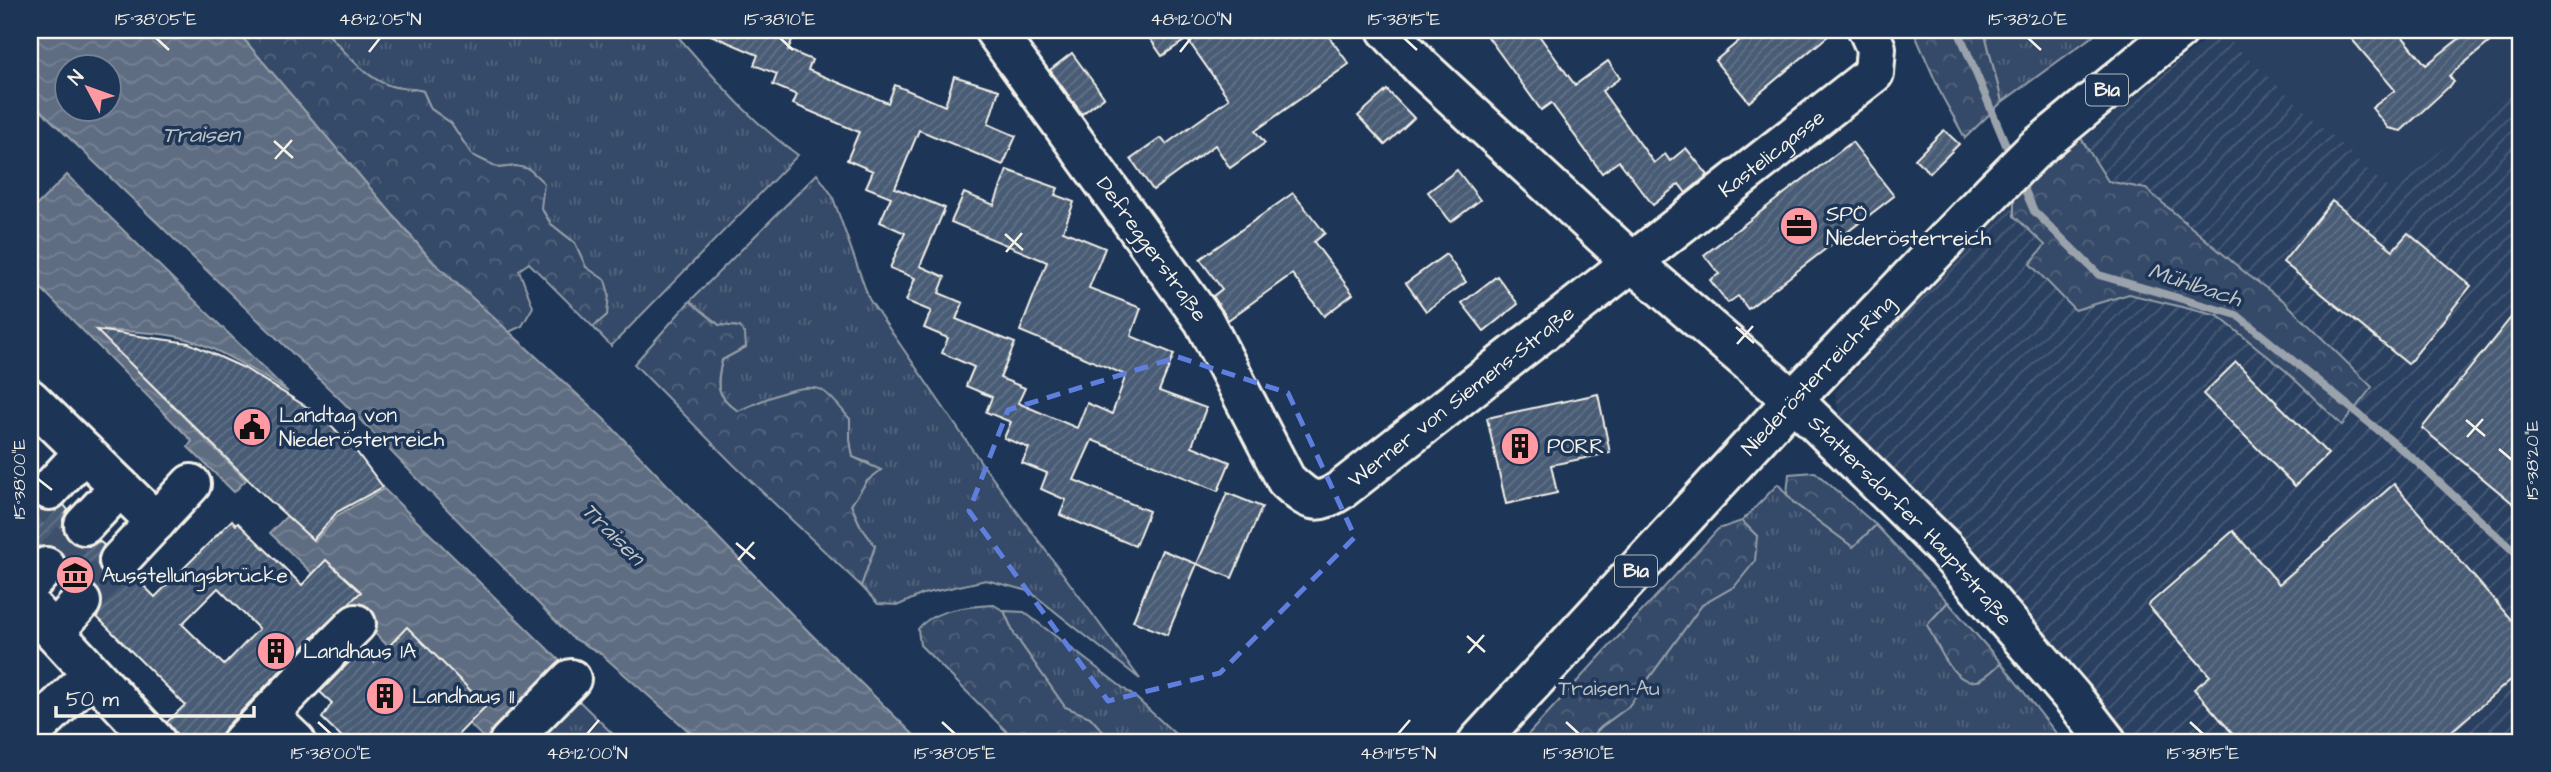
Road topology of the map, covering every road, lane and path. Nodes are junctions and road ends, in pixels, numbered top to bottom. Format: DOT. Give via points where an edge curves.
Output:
graph roads {
  1 [pos="994,30"];
  2 [pos="1387,30"];
  3 [pos="1868,30"];
  4 [pos="2179,30"];
  5 [pos="1633,263"];
  6 [pos="30,399"];
  7 [pos="1793,400"];
  8 [pos="84,453"];
  9 [pos="1286,480"];
  10 [pos="191,484"];
  11 [pos="120,487"];
  12 [pos="49,490"];
  13 [pos="156,522"];
  14 [pos="84,525"];
  15 [pos="119,561"];
  16 [pos="82,602"];
  17 [pos="42,619"];
  18 [pos="339,642"];
  19 [pos="92,674"];
  20 [pos="571,679"];
  21 [pos="268,715"];
  22 [pos="30,734"];
  23 [pos="156,742"];
  24 [pos="242,742"];
  25 [pos="296,742"];
  26 [pos="509,742"];
  27 [pos="1478,742"];
  28 [pos="2107,742"];
  1 -- 9 [label="street, Defreggerstraße" via="1204,321"];
  2 -- 5 [label="street, Stattersdorfer Hauptstraße" via="1422,68"];
  3 -- 5 [label="street, Kastelicgasse" via="1876,48 1874,74"];
  4 -- 7 [label="street, Niederösterreich-Ring / B1a" via="2035,149"];
  5 -- 7 [label="street, Stattersdorfer Hauptstraße"];
  5 -- 9 [label="street, Werner von Siemens-Straße" via="1327,500 1310,498"];
  6 -- 8 [label="street"];
  7 -- 27 [label="street, Niederösterreich-Ring / B1a"];
  7 -- 28 [label="street, Stattersdorfer Hauptstraße" via="1945,550"];
  8 -- 11 [label="street"];
  8 -- 12 [label="street"];
  10 -- 13 [label="street"];
  11 -- 13 [label="street"];
  11 -- 14 [label="street"];
  13 -- 15 [label="street"];
  16 -- 17 [label="street"];
  17 -- 19 [label="street"];
  18 -- 21 [label="street"];
  19 -- 22 [label="street"];
  19 -- 23 [label="street"];
  20 -- 26 [label="street"];
  21 -- 24 [label="street"];
  21 -- 25 [label="street"];
}
